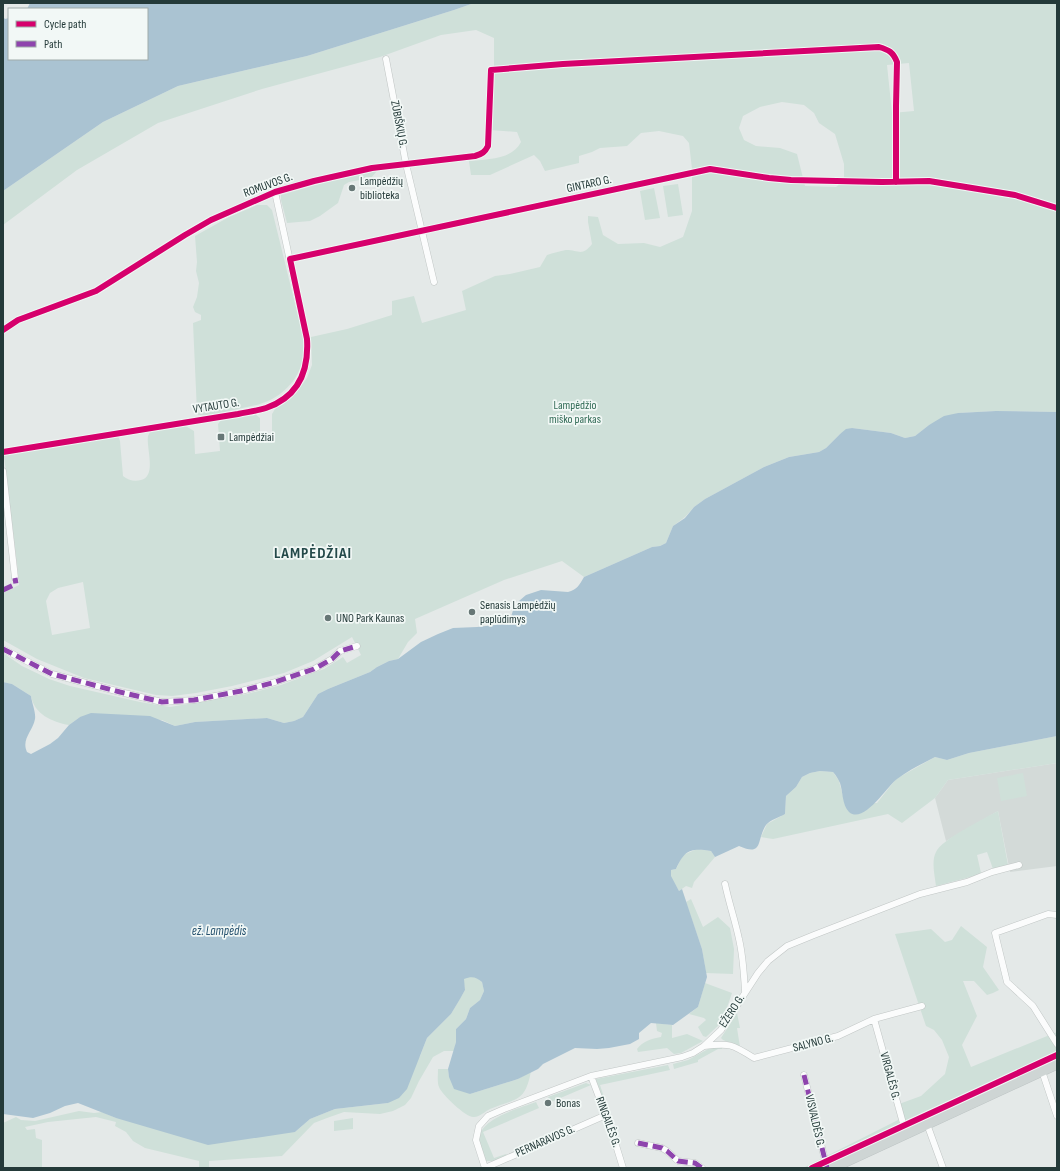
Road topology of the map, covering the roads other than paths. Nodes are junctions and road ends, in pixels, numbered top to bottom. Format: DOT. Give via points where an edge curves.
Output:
graph roads {
  1 [pos="386,59"];
  2 [pos="406,164"];
  3 [pos="896,182"];
  4 [pos="275,192"];
  5 [pos="422,231"];
  6 [pos="290,259"];
  7 [pos="434,282"];
  8 [pos="3,330"];
  9 [pos="3,452"];
  10 [pos="3,471"];
  11 [pos="16,578"];
  12 [pos="357,646"];
  13 [pos="3,649"];
  14 [pos="1019,865"];
  15 [pos="726,884"];
  16 [pos="1057,915"];
  17 [pos="745,991"];
  18 [pos="922,1006"];
  19 [pos="874,1019"];
  20 [pos="1057,1044"];
  21 [pos="704,1046"];
  22 [pos="1057,1064"];
  23 [pos="1042,1071"];
  24 [pos="804,1074"];
  25 [pos="591,1076"];
  26 [pos="606,1115"];
  27 [pos="1057,1116"];
  28 [pos="928,1124"];
  29 [pos="906,1134"];
  30 [pos="638,1143"];
  31 [pos="838,1167"];
  32 [pos="485,1168"];
  33 [pos="623,1168"];
  34 [pos="702,1168"];
  35 [pos="827,1168"];
  36 [pos="943,1168"];
  1 -- 2 [label="street, ZŪBIŠKIŲ G."];
  2 -- 3 [label="street, ROMUVOS G." via="476,156 486,151 492,70 879,47 890,50 897,62"];
  2 -- 4 [label="street, ROMUVOS G." via="372,168"];
  2 -- 5 [label="street, ZŪBIŠKIŲ G."];
  3 -- 5 [label="street, GINTARO G." via="791,180 710,169"];
  4 -- 6 [label="street, VYTAUTO G."];
  4 -- 8 [label="street, ROMUVOS G." via="211,220 96,291 18,320"];
  5 -- 6 [label="street, GINTARO G."];
  5 -- 7 [label="street, ZŪBIŠKIŲ G."];
  6 -- 9 [label="street, VYTAUTO G." via="308,352 302,377 282,400 265,408 238,414"];
  10 -- 11 [label="street"];
  12 -- 13 [label="street" via="340,651 332,659 314,669 272,683 194,700 162,702 52,674"];
  14 -- 17 [label="street, EŽERO G." via="920,894 787,946 768,961"];
  15 -- 17 [label="street" via="739,939"];
  16 -- 20 [label="street" via="1048,914 995,933 1007,982 1033,1006"];
  17 -- 21 [label="street, EŽERO G." via="721,1030"];
  18 -- 19 [label="street, SALYNO G."];
  19 -- 21 [label="street, SALYNO G." via="838,1036 754,1058 734,1046"];
  19 -- 29 [label="street, VIRGALĖS G."];
  21 -- 25 [label="street, EŽERO G." via="682,1057"];
  22 -- 23 [label="main road"];
  23 -- 27 [label="street"];
  23 -- 28 [label="main road"];
  24 -- 35 [label="street, VISVALDĖS G."];
  25 -- 26 [label="street, RINGAILĖS G."];
  25 -- 32 [label="street, EŽERO G." via="496,1112 482,1121 476,1140"];
  26 -- 32 [label="street, PERNARAVOS G."];
  26 -- 33 [label="street, RINGAILĖS G."];
  28 -- 29 [label="main road"];
  28 -- 36 [label="street"];
  29 -- 31 [label="main road"];
  30 -- 34 [label="street" via="662,1148 678,1161 695,1163"];
}
